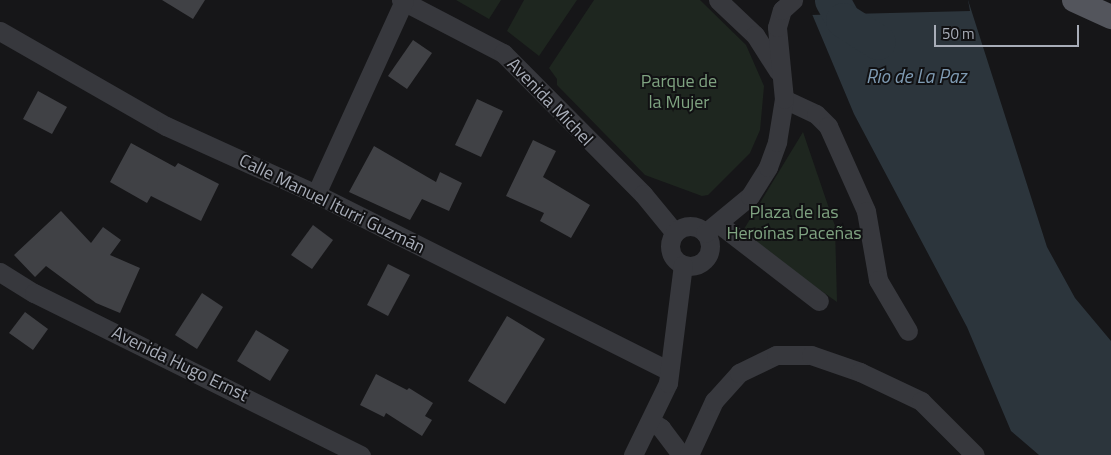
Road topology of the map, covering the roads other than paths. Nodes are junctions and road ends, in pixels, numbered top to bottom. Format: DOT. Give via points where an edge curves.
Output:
graph roads {
  1 [pos="718,0"];
  2 [pos="793,0"];
  3 [pos="1074,0"];
  4 [pos="403,1"];
  5 [pos="1111,16"];
  6 [pos="0,31"];
  7 [pos="781,76"];
  8 [pos="784,99"];
  9 [pos="316,194"];
  10 [pos="712,229"];
  11 [pos="675,233"];
  12 [pos="683,265"];
  13 [pos="0,272"];
  14 [pos="819,301"];
  15 [pos="908,331"];
  16 [pos="668,370"];
  17 [pos="656,424"];
  18 [pos="677,449"];
  19 [pos="361,455"];
  20 [pos="633,455"];
  21 [pos="689,455"];
  22 [pos="975,455"];
  1 -- 7 [label="street" via="755,35"];
  2 -- 7 [label="street" via="782,10 777,27"];
  3 -- 5 [label="main road"];
  4 -- 9 [label="street"];
  4 -- 11 [label="street, Avenida Michel" via="503,53 643,194"];
  6 -- 9 [label="street, Calle Manuel Iturri Guzmán" via="166,126"];
  7 -- 8 [label="street"];
  8 -- 10 [label="street" via="777,142 768,166 750,196"];
  8 -- 15 [label="street" via="816,114 828,126 866,211 878,280"];
  9 -- 16 [label="street, Calle Manuel Iturri Guzmán"];
  10 -- 11 [label="street" via="693,226"];
  10 -- 12 [label="street" via="706,258 696,266"];
  10 -- 14 [label="street"];
  11 -- 12 [label="street" via="670,251"];
  12 -- 16 [label="street"];
  13 -- 19 [label="street, Avenida Hugo Ernst" via="34,293"];
  16 -- 17 [label="street" via="668,383"];
  17 -- 18 [label="street"];
  17 -- 20 [label="street"];
  21 -- 22 [label="street" via="714,400 739,373 776,355 811,355 860,372 921,401"];
}
